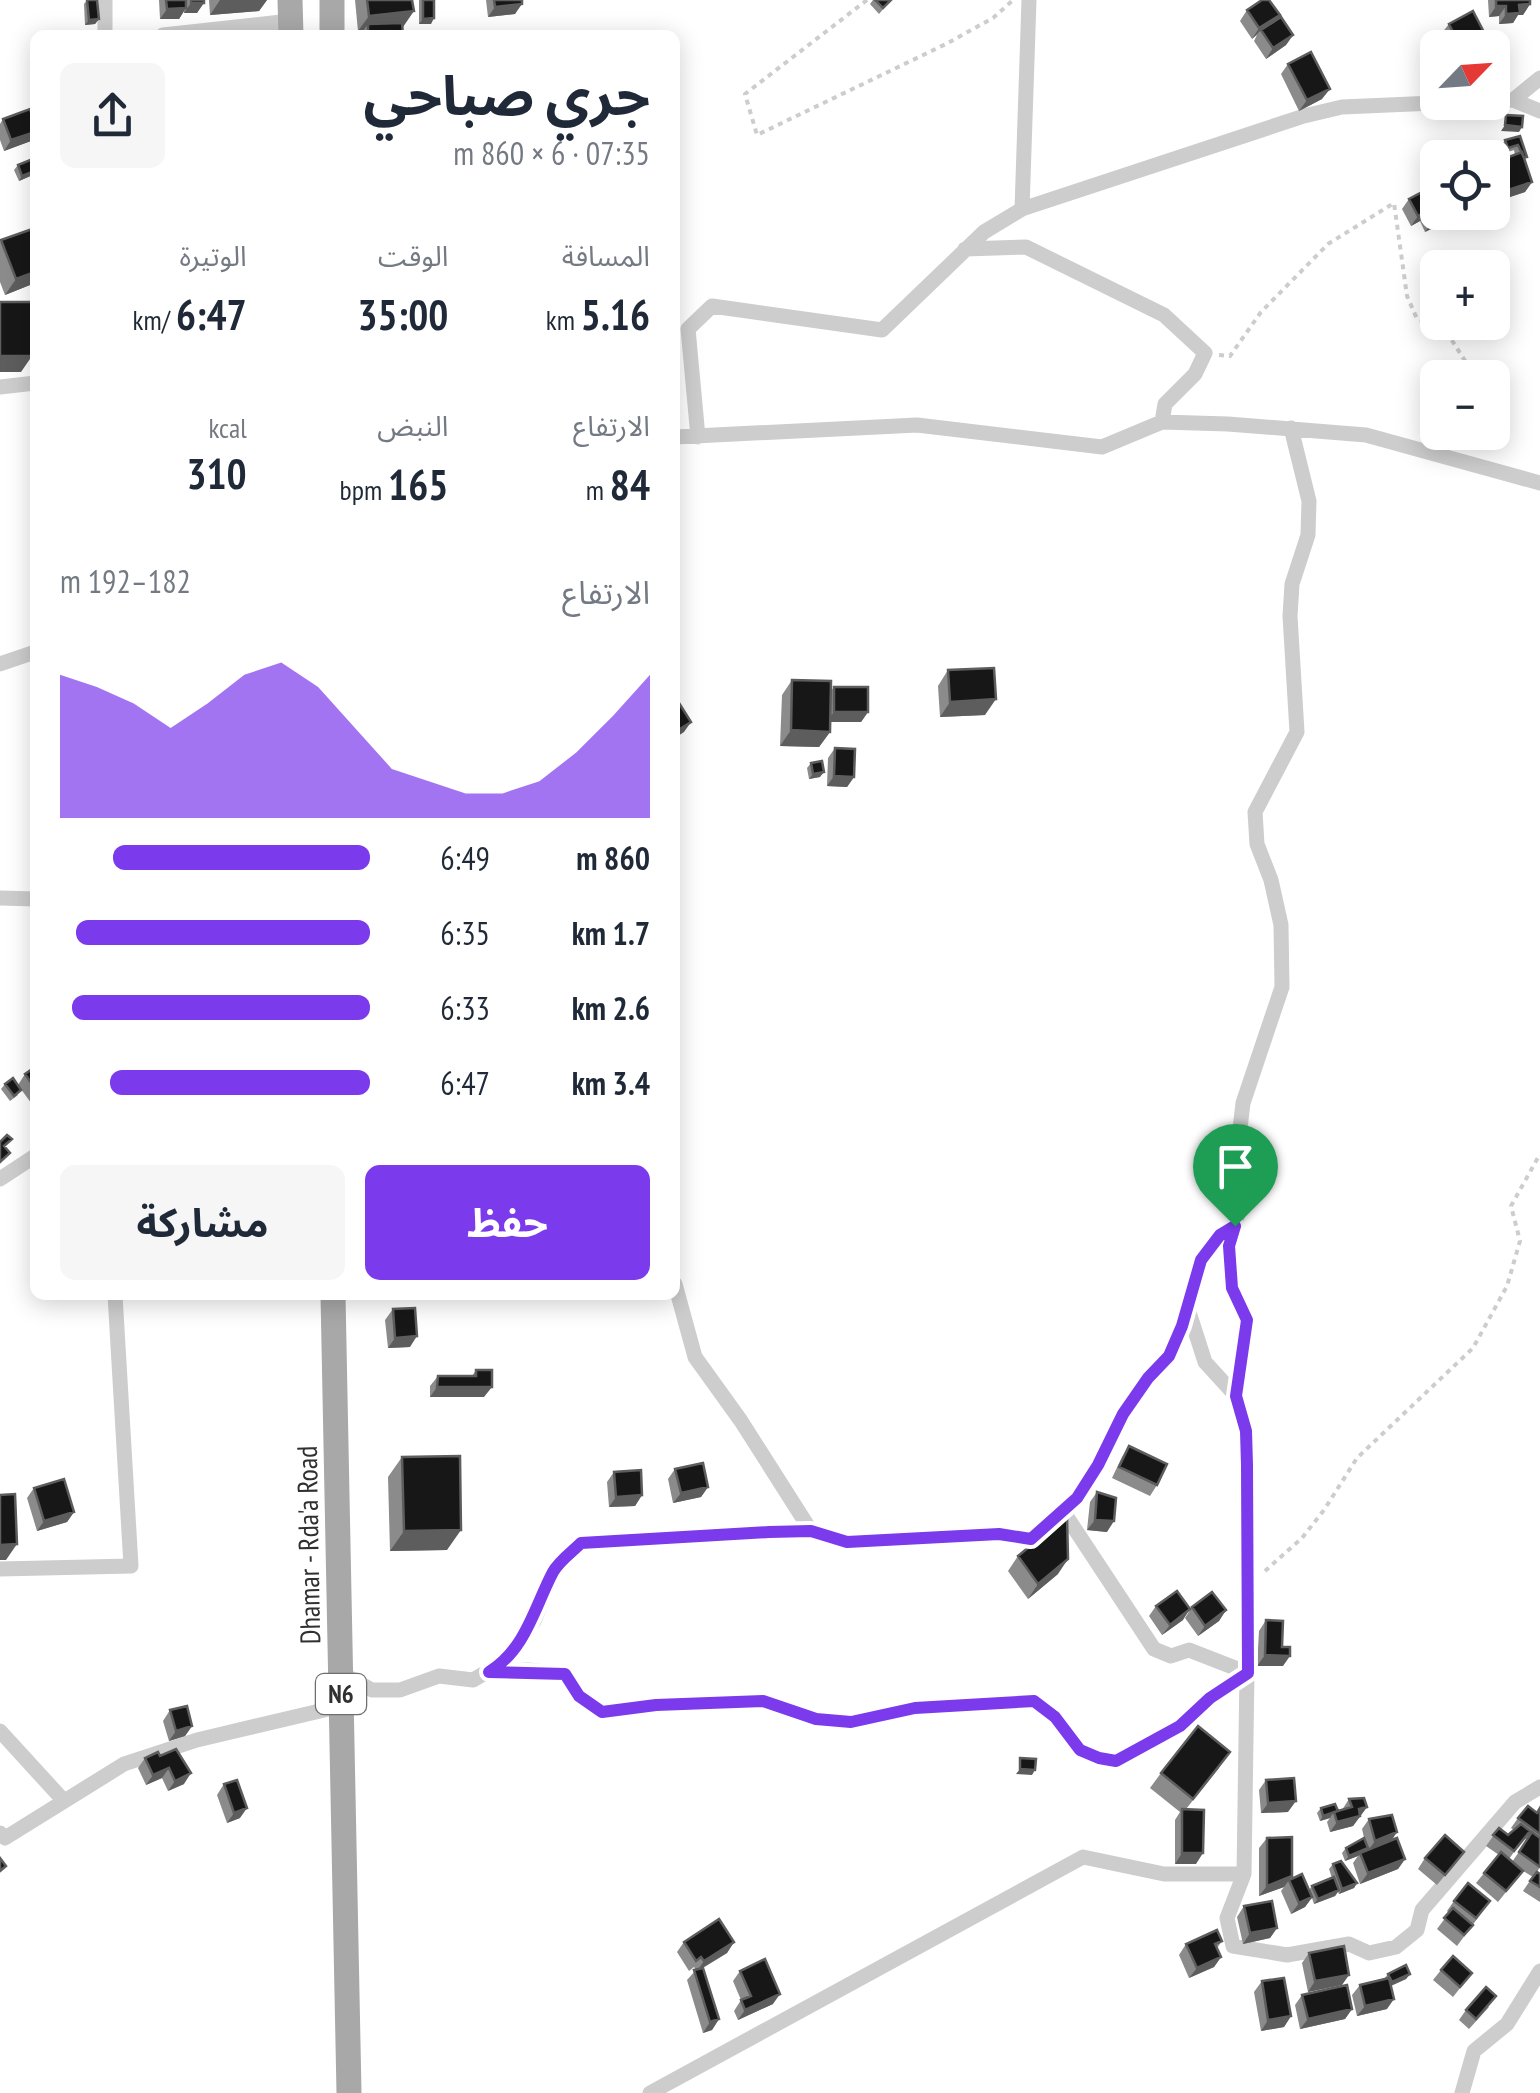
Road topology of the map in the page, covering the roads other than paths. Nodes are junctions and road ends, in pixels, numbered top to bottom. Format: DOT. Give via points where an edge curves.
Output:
graph roads {
  1 [pos="104,0"];
  2 [pos="332,0"];
  3 [pos="1030,0"];
  4 [pos="290,19"];
  5 [pos="105,30"];
  6 [pos="203,30"];
  7 [pos="332,30"];
  8 [pos="1540,78"];
  9 [pos="1510,100"];
  10 [pos="1514,100"];
  11 [pos="1420,104"];
  12 [pos="1540,111"];
  13 [pos="1022,209"];
  14 [pos="965,249"];
  15 [pos="30,384"];
  16 [pos="0,386"];
  17 [pos="1162,422"];
  18 [pos="1291,428"];
  19 [pos="680,436"];
  20 [pos="698,437"];
  21 [pos="1540,483"];
  22 [pos="30,654"];
  23 [pos="0,664"];
  24 [pos="0,898"];
  25 [pos="30,899"];
  26 [pos="30,1159"];
  27 [pos="0,1179"];
  28 [pos="1235,1226"];
  29 [pos="114,1300"];
  30 [pos="333,1300"];
  31 [pos="679,1300"];
  32 [pos="1187,1305"];
  33 [pos="1236,1396"];
  34 [pos="1062,1511"];
  35 [pos="811,1531"];
  36 [pos="0,1569"];
  37 [pos="489,1672"];
  38 [pos="340,1673"];
  39 [pos="1248,1673"];
  40 [pos="341,1706"];
  41 [pos="0,1731"];
  42 [pos="1540,1787"];
  43 [pos="64,1801"];
  44 [pos="0,1833"];
  45 [pos="1244,1874"];
  46 [pos="1540,1971"];
  47 [pos="349,2093"];
  48 [pos="650,2093"];
  49 [pos="1462,2093"];
  1 -- 5 [label="street"];
  2 -- 7 [label="main road"];
  3 -- 13 [label="street"];
  4 -- 6 [label="street"];
  8 -- 10 [label="street"];
  9 -- 10 [label="street"];
  10 -- 12 [label="street"];
  11 -- 13 [label="street" via="1324,111"];
  13 -- 14 [label="street"];
  14 -- 17 [label="street" via="1026,246 1164,315 1205,353 1166,404"];
  14 -- 20 [label="street" via="882,330 712,306 688,328"];
  15 -- 16 [label="street"];
  17 -- 18 [label="street"];
  17 -- 20 [label="street" via="1102,447 917,425"];
  18 -- 21 [label="street" via="1366,436"];
  18 -- 28 [label="street" via="1309,501 1290,616 1297,732 1255,812 1257,844 1281,924 1282,987 1243,1103"];
  19 -- 20 [label="street"];
  22 -- 23 [label="street"];
  24 -- 25 [label="street"];
  26 -- 27 [label="street"];
  28 -- 32 [label="street" via="1201,1260"];
  28 -- 33 [label="street" via="1229,1246 1232,1288 1247,1320"];
  29 -- 36 [label="street" via="130,1566"];
  30 -- 38 [label="main road, Dhamar - Rda'a Road / N6"];
  31 -- 35 [label="street" via="695,1357"];
  32 -- 33 [label="street" via="1205,1362"];
  32 -- 34 [label="street" via="1169,1356"];
  33 -- 39 [label="street" via="1246,1431"];
  34 -- 35 [label="street" via="1031,1539 999,1534 847,1542"];
  34 -- 39 [label="street" via="1154,1649 1171,1656 1189,1650"];
  35 -- 37 [label="street" via="581,1543 555,1568 534,1621"];
  37 -- 38 [label="street" via="473,1680 439,1676 400,1690 372,1690"];
  37 -- 39 [label="street" via="565,1674 579,1696 602,1712 763,1701 816,1719 851,1722 915,1708 1034,1701 1080,1750 1116,1761 1180,1726"];
  38 -- 40 [label="main road, Dhamar - Rda'a Road / N6"];
  39 -- 45 [label="street"];
  40 -- 43 [label="street" via="124,1764"];
  40 -- 47 [label="main road, Dhamar - Rda'a Road / N6"];
  41 -- 43 [label="street"];
  42 -- 45 [label="street" via="1516,1802 1396,1948 1370,1953 1349,1944 1287,1956 1232,1946 1227,1918"];
  43 -- 44 [label="street" via="5,1838"];
  45 -- 48 [label="street" via="1164,1874 1083,1857"];
  46 -- 49 [label="street" via="1507,2024 1474,2051"];
}
